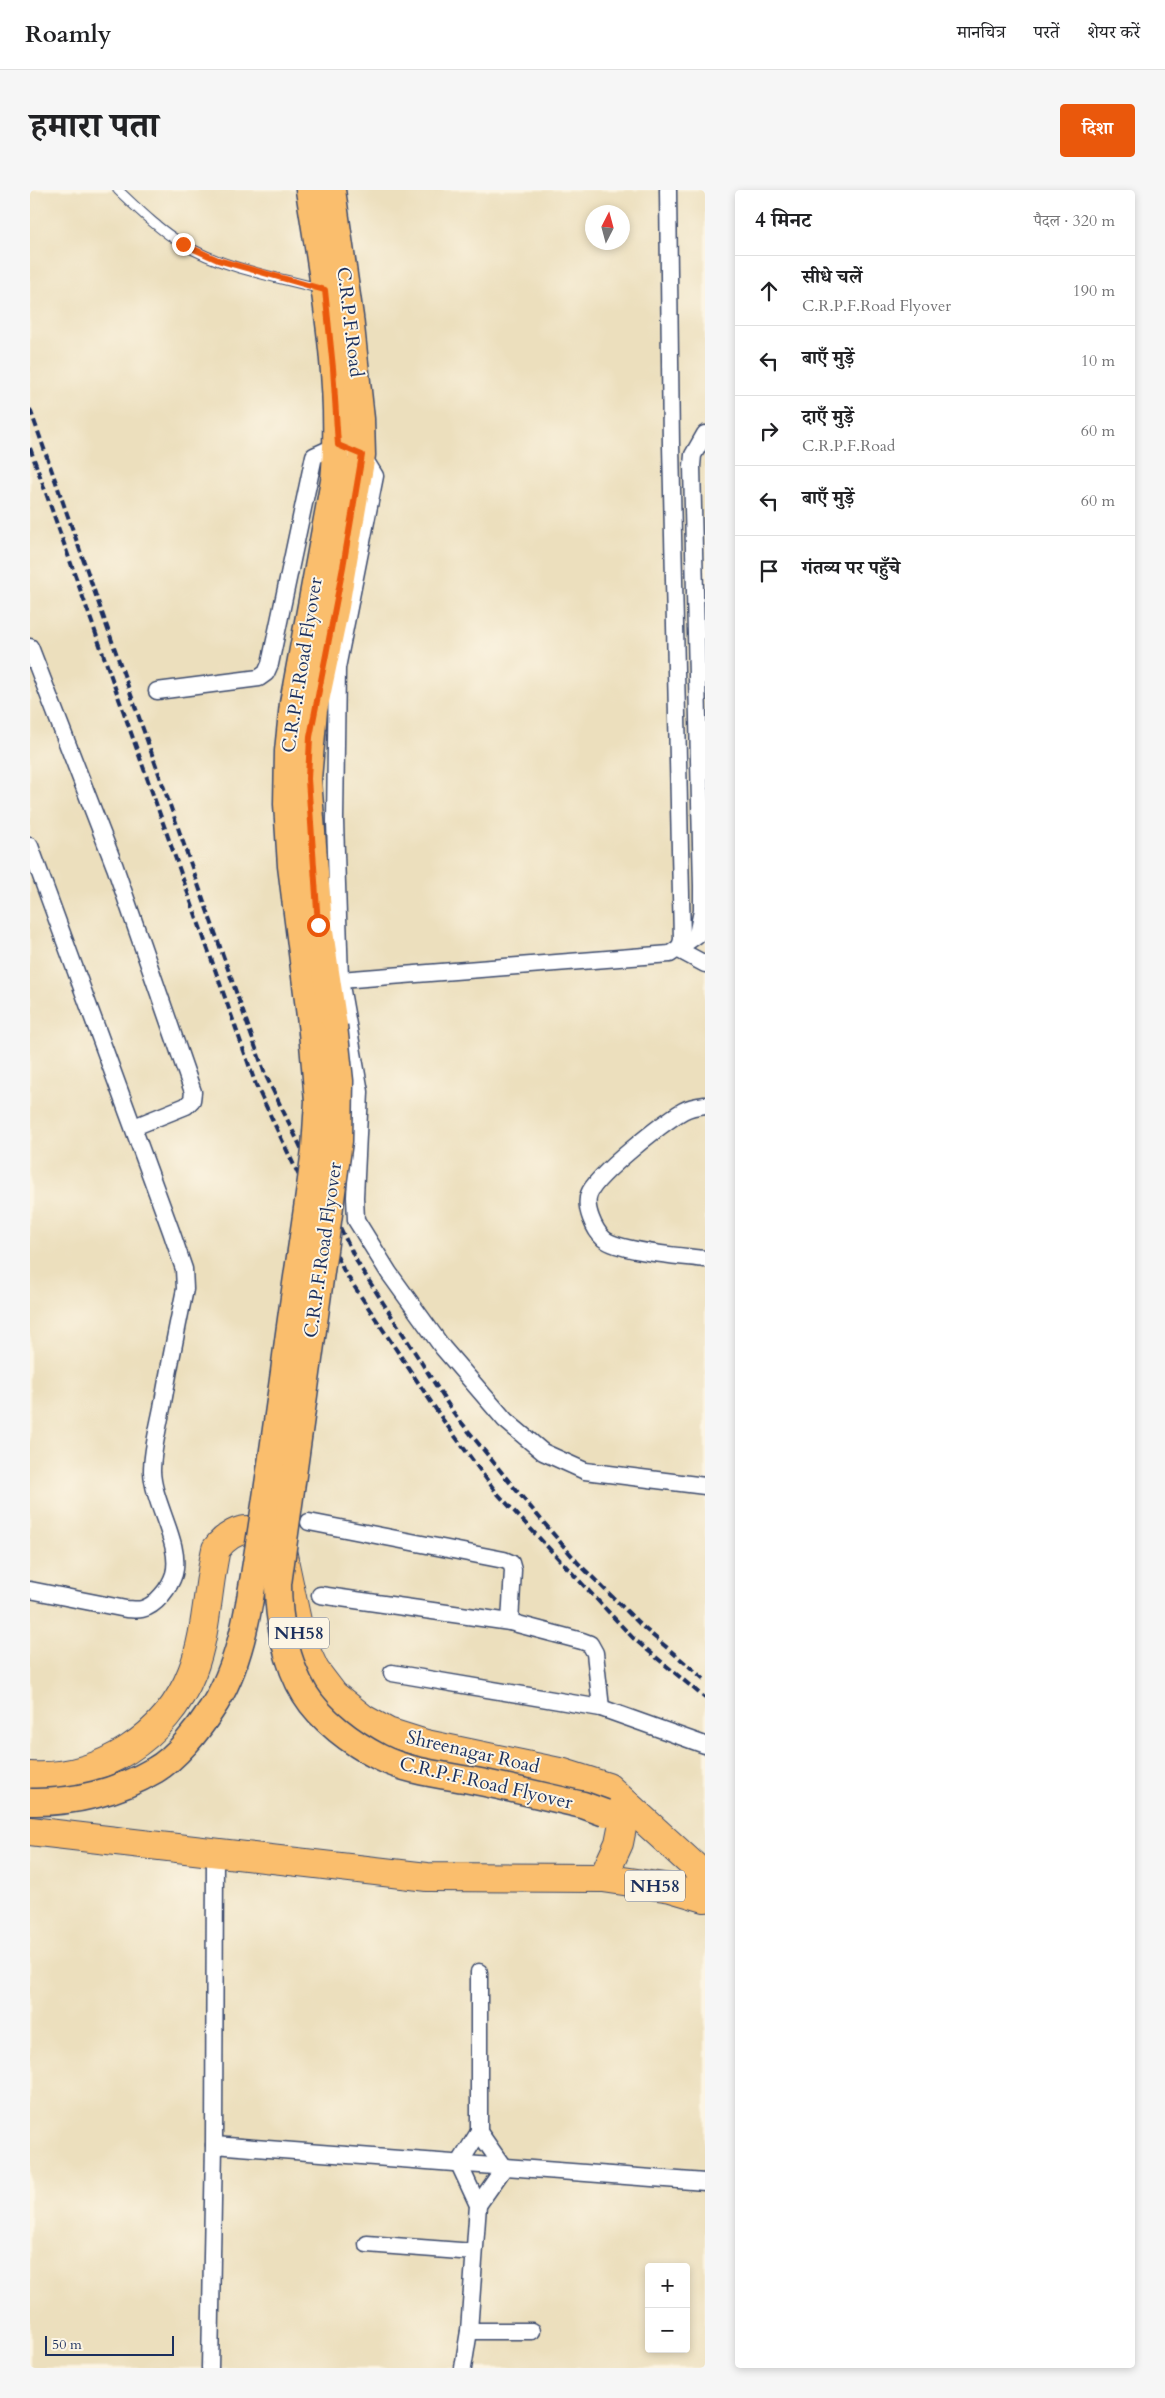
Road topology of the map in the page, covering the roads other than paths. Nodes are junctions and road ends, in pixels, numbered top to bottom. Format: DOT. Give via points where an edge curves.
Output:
graph roads {
  1 [pos="118,190"];
  2 [pos="309,190"];
  3 [pos="332,190"];
  4 [pos="668,190"];
  5 [pos="325,290"];
  6 [pos="703,440"];
  7 [pos="338,445"];
  8 [pos="362,455"];
  9 [pos="30,647"];
  10 [pos="157,691"];
  11 [pos="702,757"];
  12 [pos="30,846"];
  13 [pos="703,886"];
  14 [pos="679,950"];
  15 [pos="705,964"];
  16 [pos="340,980"];
  17 [pos="705,1105"];
  18 [pos="134,1127"];
  19 [pos="705,1259"];
  20 [pos="705,1486"];
  21 [pos="309,1522"];
  22 [pos="30,1590"];
  23 [pos="320,1595"];
  24 [pos="510,1622"];
  25 [pos="392,1673"];
  26 [pos="601,1708"];
  27 [pos="705,1745"];
  28 [pos="30,1776"];
  29 [pos="30,1802"];
  30 [pos="614,1818"];
  31 [pos="655,1830"];
  32 [pos="30,1831"];
  33 [pos="214,1853"];
  34 [pos="705,1876"];
  35 [pos="603,1878"];
  36 [pos="705,1898"];
  37 [pos="479,1972"];
  38 [pos="479,2132"];
  39 [pos="214,2145"];
  40 [pos="459,2164"];
  41 [pos="504,2168"];
  42 [pos="705,2182"];
  43 [pos="478,2205"];
  44 [pos="367,2244"];
  45 [pos="474,2252"];
  46 [pos="469,2331"];
  47 [pos="532,2331"];
  48 [pos="210,2368"];
  49 [pos="463,2368"];
  1 -- 5 [label="lane" via="183,244 218,260"];
  2 -- 5 [label="main road, C.R.P.F.Road"];
  3 -- 8 [label="main road, C.R.P.F.Road" via="351,326"];
  4 -- 14 [label="street" via="682,940"];
  5 -- 7 [label="main road, C.R.P.F.Road"];
  6 -- 11 [label="street" via="693,455 692,466"];
  7 -- 8 [label="street"];
  7 -- 10 [label="street" via="314,456 266,673 259,678"];
  7 -- 29 [label="main road, C.R.P.F.Road Flyover, bridge" via="293,703 288,751 291,866 318,1101 315,1149 271,1469 241,1638 227,1680 212,1708 189,1740 156,1770 82,1798"];
  8 -- 16 [label="street" via="375,476 337,668 335,821"];
  8 -- 30 [label="main road, C.R.P.F.Road Flyover, bridge" via="314,710 308,779 318,925 340,1081 339,1132 278,1584 278,1604 287,1647 304,1694 324,1718 354,1742 380,1758 419,1770 583,1805"];
  9 -- 18 [label="street" via="115,867 193,1092 192,1100 186,1106"];
  11 -- 13 [label="street"];
  12 -- 18 [label="street"];
  13 -- 14 [label="street" via="697,934"];
  14 -- 15 [label="street"];
  14 -- 16 [label="street" via="670,954"];
  16 -- 20 [label="street" via="360,1092 356,1220 432,1333 504,1420 543,1452 585,1472"];
  17 -- 19 [label="street" via="683,1111 644,1141 596,1183 588,1195 587,1206 597,1230 604,1239 617,1246"];
  18 -- 22 [label="street" via="184,1269 185,1289 152,1471 176,1559 174,1575 166,1590 142,1609"];
  21 -- 24 [label="street" via="511,1563"];
  23 -- 24 [label="street"];
  24 -- 26 [label="street" via="590,1644 595,1653"];
  25 -- 26 [label="street"];
  26 -- 27 [label="street"];
  28 -- 31 [label="highway, Shreenagar Road / NH58" via="73,1774 96,1766 118,1756 159,1726 181,1696 193,1671 216,1549 224,1538 237,1531 248,1530 269,1535 276,1542 283,1555 301,1640 315,1670 334,1695 364,1719 388,1732 426,1744 554,1770 595,1782 608,1787"];
  30 -- 31 [label="main road"];
  30 -- 35 [label="highway" via="619,1843"];
  31 -- 34 [label="highway, Shreenagar Road / NH58"];
  32 -- 33 [label="highway, NH58"];
  33 -- 35 [label="highway, NH58" via="427,1877"];
  33 -- 39 [label="street"];
  35 -- 36 [label="highway, NH58" via="670,1888"];
  37 -- 38 [label="street"];
  38 -- 40 [label="street"];
  38 -- 41 [label="street"];
  39 -- 40 [label="street"];
  39 -- 48 [label="street"];
  40 -- 41 [label="street"];
  40 -- 43 [label="street"];
  41 -- 42 [label="street"];
  41 -- 43 [label="street"];
  43 -- 45 [label="street"];
  44 -- 45 [label="street"];
  45 -- 46 [label="street"];
  46 -- 47 [label="street"];
  46 -- 49 [label="street"];
}
